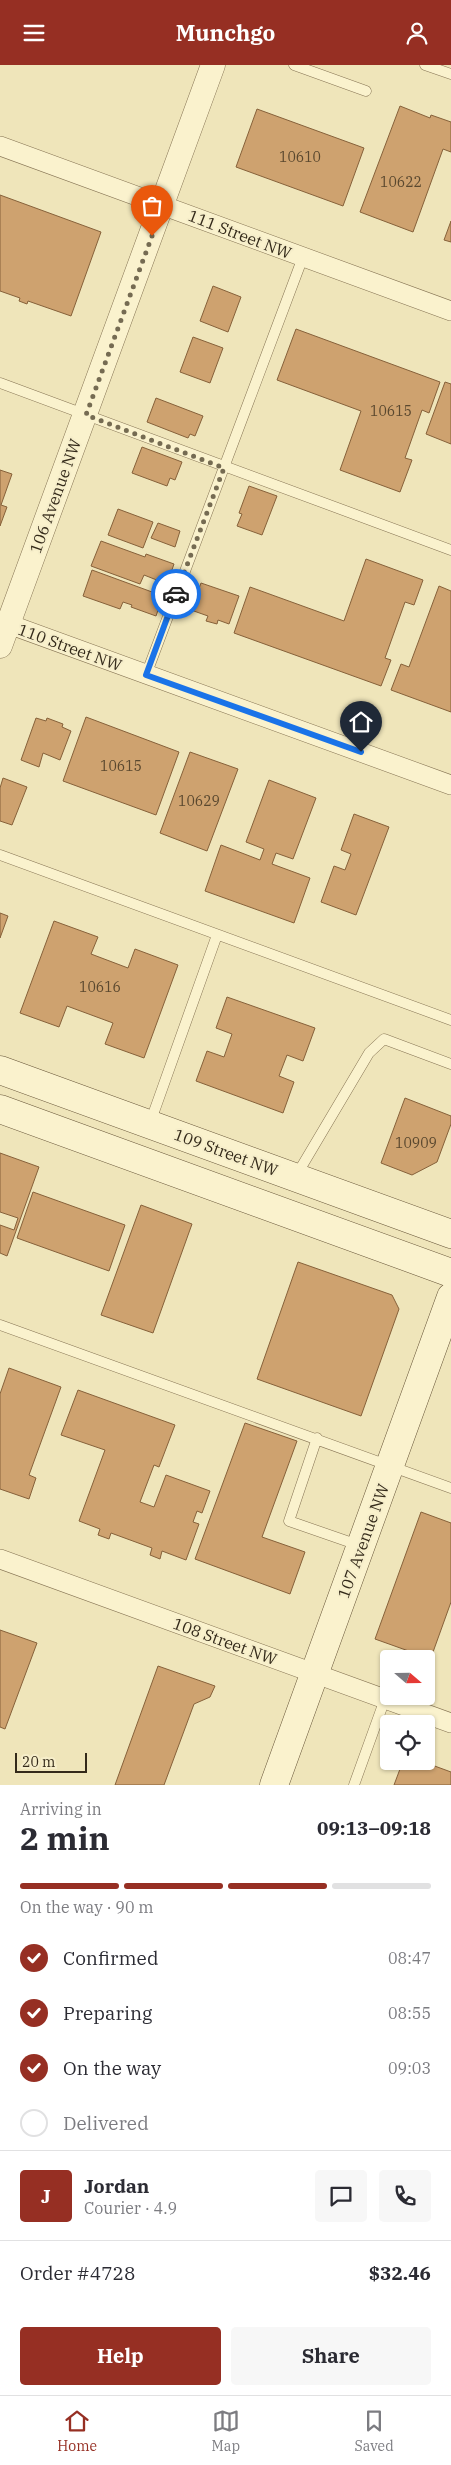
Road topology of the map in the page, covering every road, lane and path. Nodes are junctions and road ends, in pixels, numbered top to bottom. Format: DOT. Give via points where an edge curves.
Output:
graph roads {
  1 [pos="213,65"];
  2 [pos="294,65"];
  3 [pos="425,65"];
  4 [pos="451,74"];
  5 [pos="366,91"];
  6 [pos="0,146"];
  7 [pos="163,205"];
  8 [pos="303,257"];
  9 [pos="451,311"];
  10 [pos="0,383"];
  11 [pos="86,415"];
  12 [pos="224,468"];
  13 [pos="451,550"];
  14 [pos="4,622"];
  15 [pos="0,646"];
  16 [pos="146,675"];
  17 [pos="451,785"];
  18 [pos="0,855"];
  19 [pos="217,935"];
  20 [pos="451,1021"];
  21 [pos="451,1064"];
  22 [pos="0,1070"];
  23 [pos="0,1109"];
  24 [pos="150,1124"];
  25 [pos="295,1177"];
  26 [pos="451,1235"];
  27 [pos="451,1273"];
  28 [pos="451,1297"];
  29 [pos="0,1325"];
  30 [pos="317,1438"];
  31 [pos="391,1465"];
  32 [pos="451,1487"];
  33 [pos="361,1546"];
  34 [pos="0,1559"];
  35 [pos="314,1674"];
  36 [pos="380,1697"];
  37 [pos="383,1705"];
  38 [pos="404,1705"];
  39 [pos="450,1719"];
  40 [pos="274,1785"];
  41 [pos="354,1785"];
  1 -- 7 [label="street, 106 Avenue NW"];
  2 -- 5 [label="lane"];
  3 -- 4 [label="lane"];
  6 -- 7 [label="street, 111 Street NW"];
  7 -- 8 [label="street, 111 Street NW"];
  7 -- 11 [label="street, 106 Avenue NW"];
  8 -- 9 [label="street, 111 Street NW"];
  8 -- 12 [label="lane"];
  10 -- 11 [label="lane"];
  11 -- 12 [label="lane"];
  11 -- 14 [label="street, 106 Avenue NW"];
  12 -- 13 [label="lane"];
  12 -- 16 [label="lane"];
  14 -- 15 [label="street, 106 Avenue NW"];
  14 -- 16 [label="street, 110 Street NW"];
  16 -- 17 [label="street, 110 Street NW"];
  18 -- 19 [label="lane"];
  19 -- 20 [label="lane"];
  19 -- 24 [label="lane"];
  21 -- 25 [label="lane" via="384,1039 369,1053"];
  22 -- 24 [label="main road, 109 Street NW"];
  23 -- 27 [label="main road"];
  24 -- 25 [label="main road, 109 Street NW"];
  25 -- 26 [label="main road, 109 Street NW"];
  28 -- 31 [label="main road, 107 Avenue NW" via="439,1342"];
  29 -- 30 [label="lane"];
  30 -- 31 [label="lane"];
  30 -- 33 [label="lane" via="288,1521"];
  31 -- 32 [label="lane"];
  31 -- 33 [label="main road, 107 Avenue NW"];
  33 -- 35 [label="main road, 107 Avenue NW"];
  34 -- 35 [label="street, 108 Street NW"];
  35 -- 36 [label="street, 108 Street NW"];
  35 -- 40 [label="main road, 107 Avenue NW"];
  37 -- 41 [label="lane"];
  38 -- 39 [label="street, 108 Street NW"];
}
